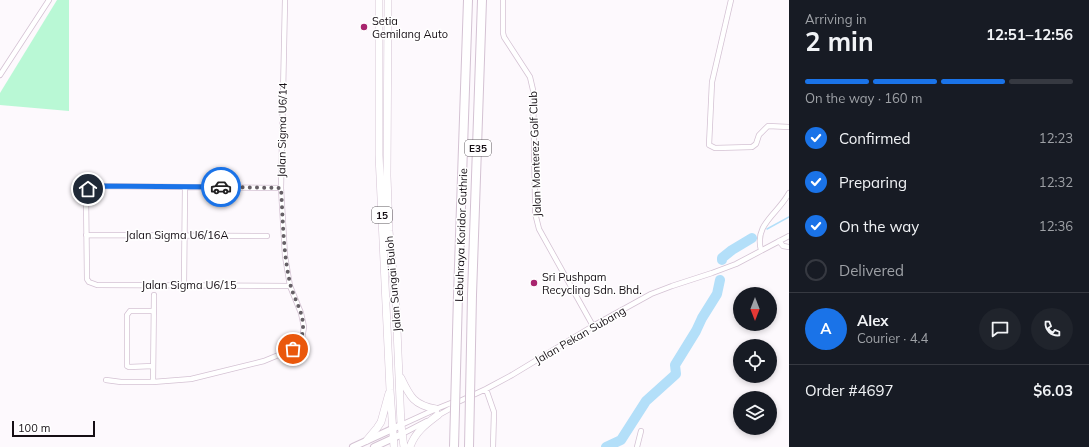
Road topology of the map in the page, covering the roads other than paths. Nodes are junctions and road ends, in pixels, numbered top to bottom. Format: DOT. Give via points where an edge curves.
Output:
graph roads {
  1 [pos="49,0"];
  2 [pos="285,0"];
  3 [pos="379,0"];
  4 [pos="388,0"];
  5 [pos="468,0"];
  6 [pos="482,0"];
  7 [pos="503,0"];
  8 [pos="732,0"];
  9 [pos="0,76"];
  10 [pos="789,127"];
  11 [pos="185,186"];
  12 [pos="281,188"];
  13 [pos="789,193"];
  14 [pos="86,235"];
  15 [pos="184,236"];
  16 [pos="267,236"];
  17 [pos="789,236"];
  18 [pos="779,241"];
  19 [pos="789,247"];
  20 [pos="761,250"];
  21 [pos="184,285"];
  22 [pos="290,286"];
  23 [pos="154,295"];
  24 [pos="153,310"];
  25 [pos="592,326"];
  26 [pos="153,366"];
  27 [pos="400,376"];
  28 [pos="106,380"];
  29 [pos="152,382"];
  30 [pos="486,389"];
  31 [pos="390,390"];
  32 [pos="437,412"];
  33 [pos="401,425"];
  34 [pos="392,429"];
  35 [pos="641,431"];
  36 [pos="402,434"];
  37 [pos="393,438"];
  38 [pos="367,440"];
  39 [pos="353,447"];
  40 [pos="374,447"];
  41 [pos="394,447"];
  42 [pos="404,447"];
  43 [pos="410,447"];
  44 [pos="454,447"];
  45 [pos="469,447"];
  46 [pos="493,447"];
  47 [pos="637,447"];
  1 -- 9 [label="street"];
  2 -- 12 [label="street, Jalan Sigma U6/14"];
  3 -- 31 [label="highway, Jalan Sungai Buloh / 15" via="379,155"];
  4 -- 27 [label="highway, Jalan Sungai Buloh / 15" via="387,176"];
  5 -- 44 [label="highway, Lebuhraya Koridor Guthrie / E35, bridge"];
  6 -- 45 [label="highway, Lebuhraya Koridor Guthrie / E35, bridge"];
  7 -- 25 [label="street, Jalan Monterez Golf Club" via="504,37 530,77 533,90 535,199 539,229"];
  8 -- 10 [label="street" via="712,82 709,145 715,148 752,147 768,126"];
  11 -- 12 [label="street"];
  11 -- 14 [label="street" via="96,186 88,189"];
  11 -- 15 [label="street"];
  12 -- 22 [label="street, Jalan Sigma U6/14" via="285,256"];
  13 -- 20 [label="street" via="762,229 759,240"];
  14 -- 15 [label="street, Jalan Sigma U6/16A"];
  14 -- 21 [label="street, Jalan Sigma U6/15" via="89,282 97,285"];
  15 -- 16 [label="street, Jalan Sigma U6/16A"];
  15 -- 21 [label="street"];
  17 -- 18 [label="street, Jalan Pekan Subang"];
  18 -- 19 [label="street" via="783,246"];
  18 -- 20 [label="street, Jalan Pekan Subang"];
  20 -- 25 [label="street, Jalan Pekan Subang" via="712,273 651,294"];
  21 -- 22 [label="street, Jalan Sigma U6/15"];
  22 -- 29 [label="street, Jalan Sigma U6/14" via="304,327 302,339 293,349 264,361 191,379"];
  23 -- 24 [label="street"];
  24 -- 26 [label="street"];
  24 -- 26 [label="street" via="127,313 127,366"];
  25 -- 30 [label="street, Jalan Pekan Subang" via="512,376"];
  26 -- 29 [label="street"];
  27 -- 32 [label="highway" via="414,400"];
  27 -- 33 [label="highway, Jalan Sungai Buloh / 15"];
  28 -- 29 [label="street, Jalan Sigma U6/14"];
  30 -- 32 [label="street, Jalan Pekan Subang" via="460,401 453,408"];
  30 -- 46 [label="street" via="494,412"];
  31 -- 34 [label="highway, Jalan Sungai Buloh / 15"];
  31 -- 38 [label="highway" via="381,422"];
  32 -- 33 [label="street"];
  32 -- 36 [label="street"];
  32 -- 43 [label="highway" via="422,427"];
  33 -- 34 [label="main road"];
  33 -- 36 [label="highway, Jalan Sungai Buloh / 15"];
  34 -- 37 [label="highway, Jalan Sungai Buloh / 15"];
  34 -- 38 [label="main road"];
  35 -- 47 [label="street"];
  36 -- 37 [label="main road"];
  36 -- 42 [label="highway, Jalan Sungai Buloh / 15"];
  37 -- 40 [label="main road"];
  37 -- 41 [label="highway, Jalan Sungai Buloh / 15"];
  38 -- 39 [label="main road"];
}
